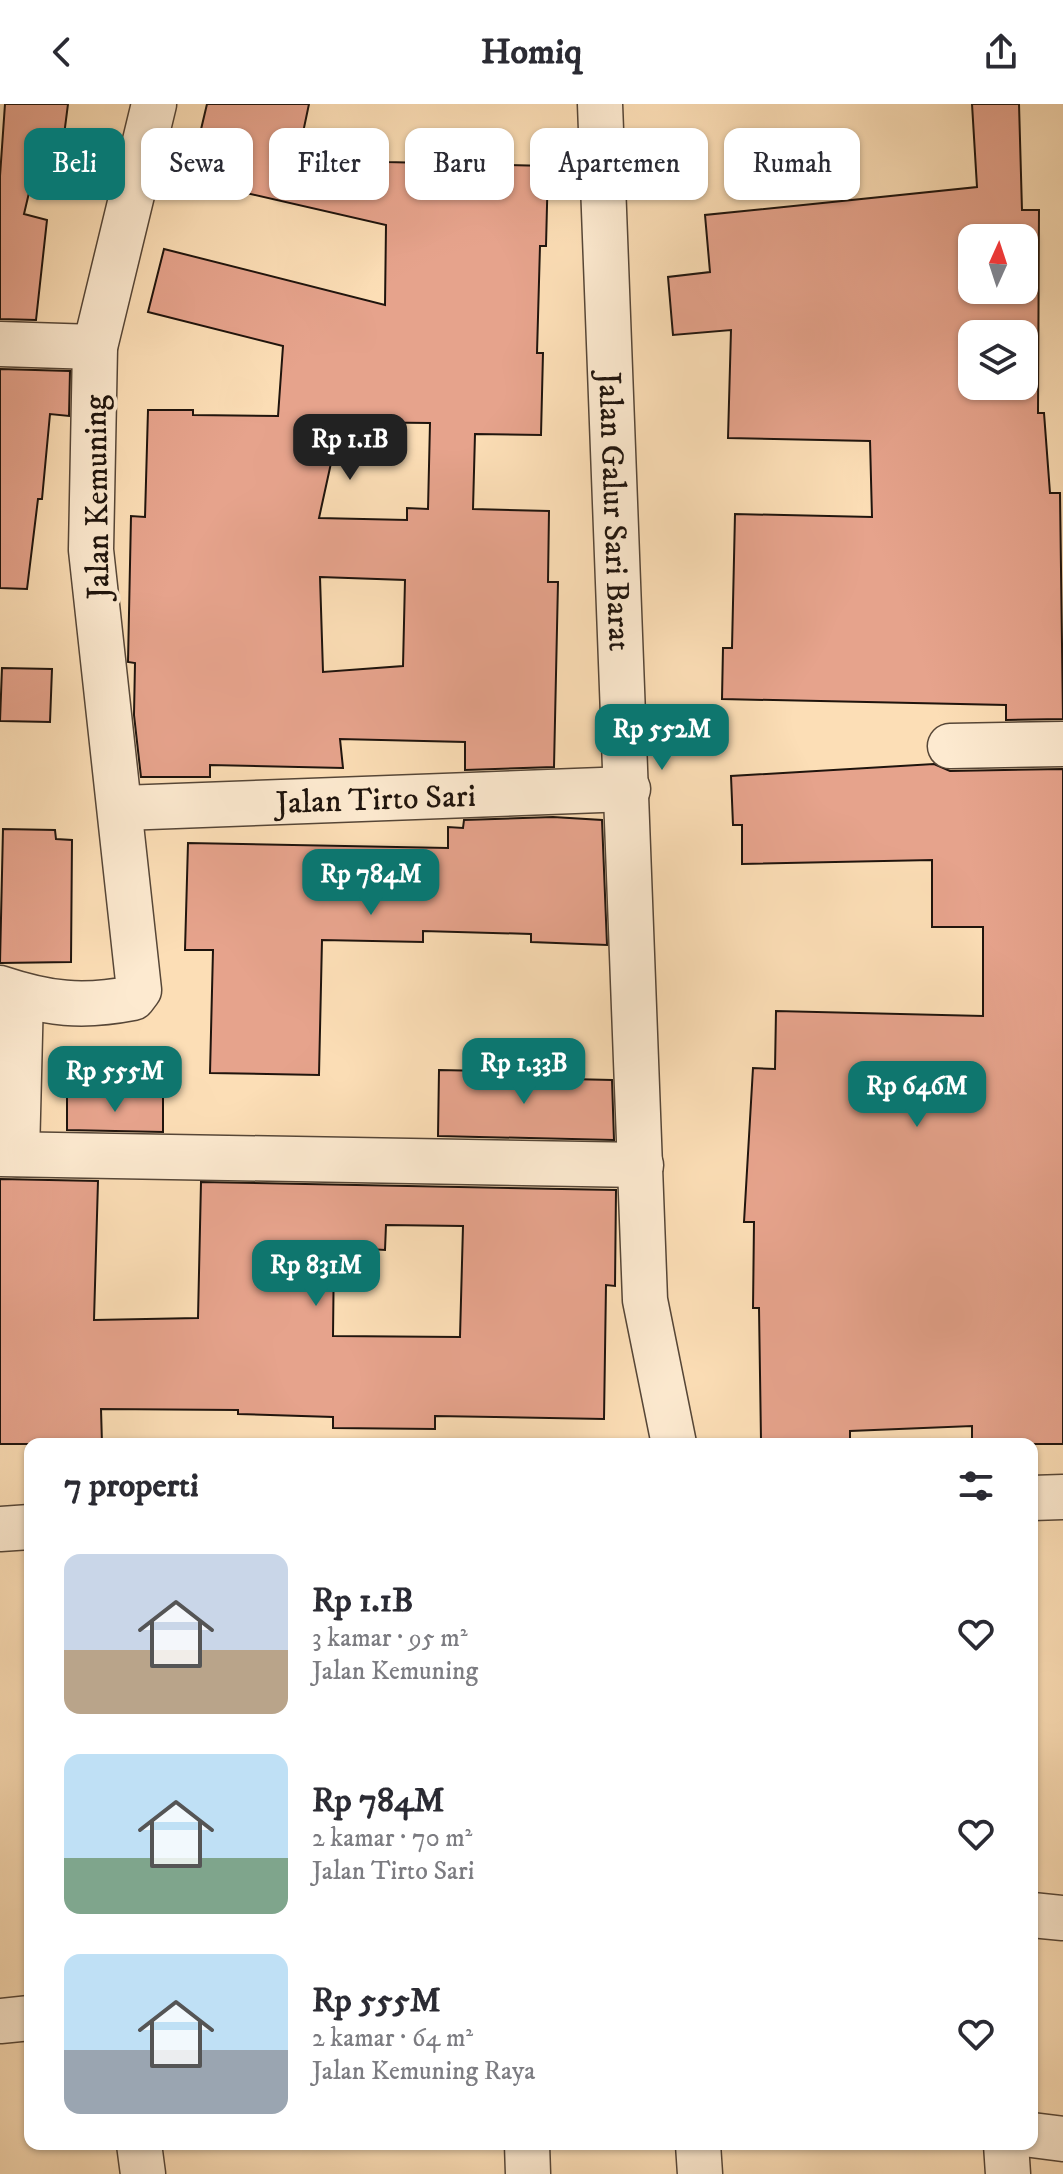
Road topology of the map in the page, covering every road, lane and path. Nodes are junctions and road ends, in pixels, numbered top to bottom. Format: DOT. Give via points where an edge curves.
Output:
graph roads {
  1 [pos="154,104"];
  2 [pos="600,104"];
  3 [pos="0,344"];
  4 [pos="95,347"];
  5 [pos="1063,744"];
  6 [pos="950,746"];
  7 [pos="628,789"];
  8 [pos="122,808"];
  9 [pos="10,991"];
  10 [pos="8,1154"];
  11 [pos="641,1165"];
  12 [pos="673,1438"];
  13 [pos="1063,1497"];
  14 [pos="1038,1498"];
  15 [pos="24,1527"];
  16 [pos="0,1529"];
  17 [pos="1038,1916"];
  18 [pos="1063,1918"];
  19 [pos="24,2019"];
  20 [pos="0,2021"];
  21 [pos="1038,2136"];
  22 [pos="1063,2139"];
  23 [pos="140,2150"];
  24 [pos="527,2150"];
  25 [pos="698,2150"];
  26 [pos="1006,2150"];
  27 [pos="143,2174"];
  28 [pos="528,2174"];
  29 [pos="700,2174"];
  30 [pos="1008,2174"];
  1 -- 4 [label="street, Jalan Kemuning"];
  2 -- 7 [label="street, Jalan Galur Sari Barat"];
  3 -- 4 [label="street"];
  4 -- 8 [label="street, Jalan Kemuning" via="91,550"];
  5 -- 6 [label="street"];
  7 -- 8 [label="street, Jalan Tirto Sari"];
  7 -- 11 [label="street, Jalan Galur Sari Barat"];
  8 -- 9 [label="street, Jalan Kemuning" via="139,990 133,998 68,1005"];
  9 -- 10 [label="street"];
  10 -- 11 [label="street"];
  11 -- 12 [label="street, Jalan Galur Sari Barat" via="645,1300"];
  13 -- 14 [label="street"];
  15 -- 16 [label="street"];
  17 -- 18 [label="street"];
  19 -- 20 [label="street"];
  21 -- 22 [label="street"];
  23 -- 27 [label="street"];
  24 -- 28 [label="street"];
  25 -- 29 [label="street"];
  26 -- 30 [label="street"];
}
